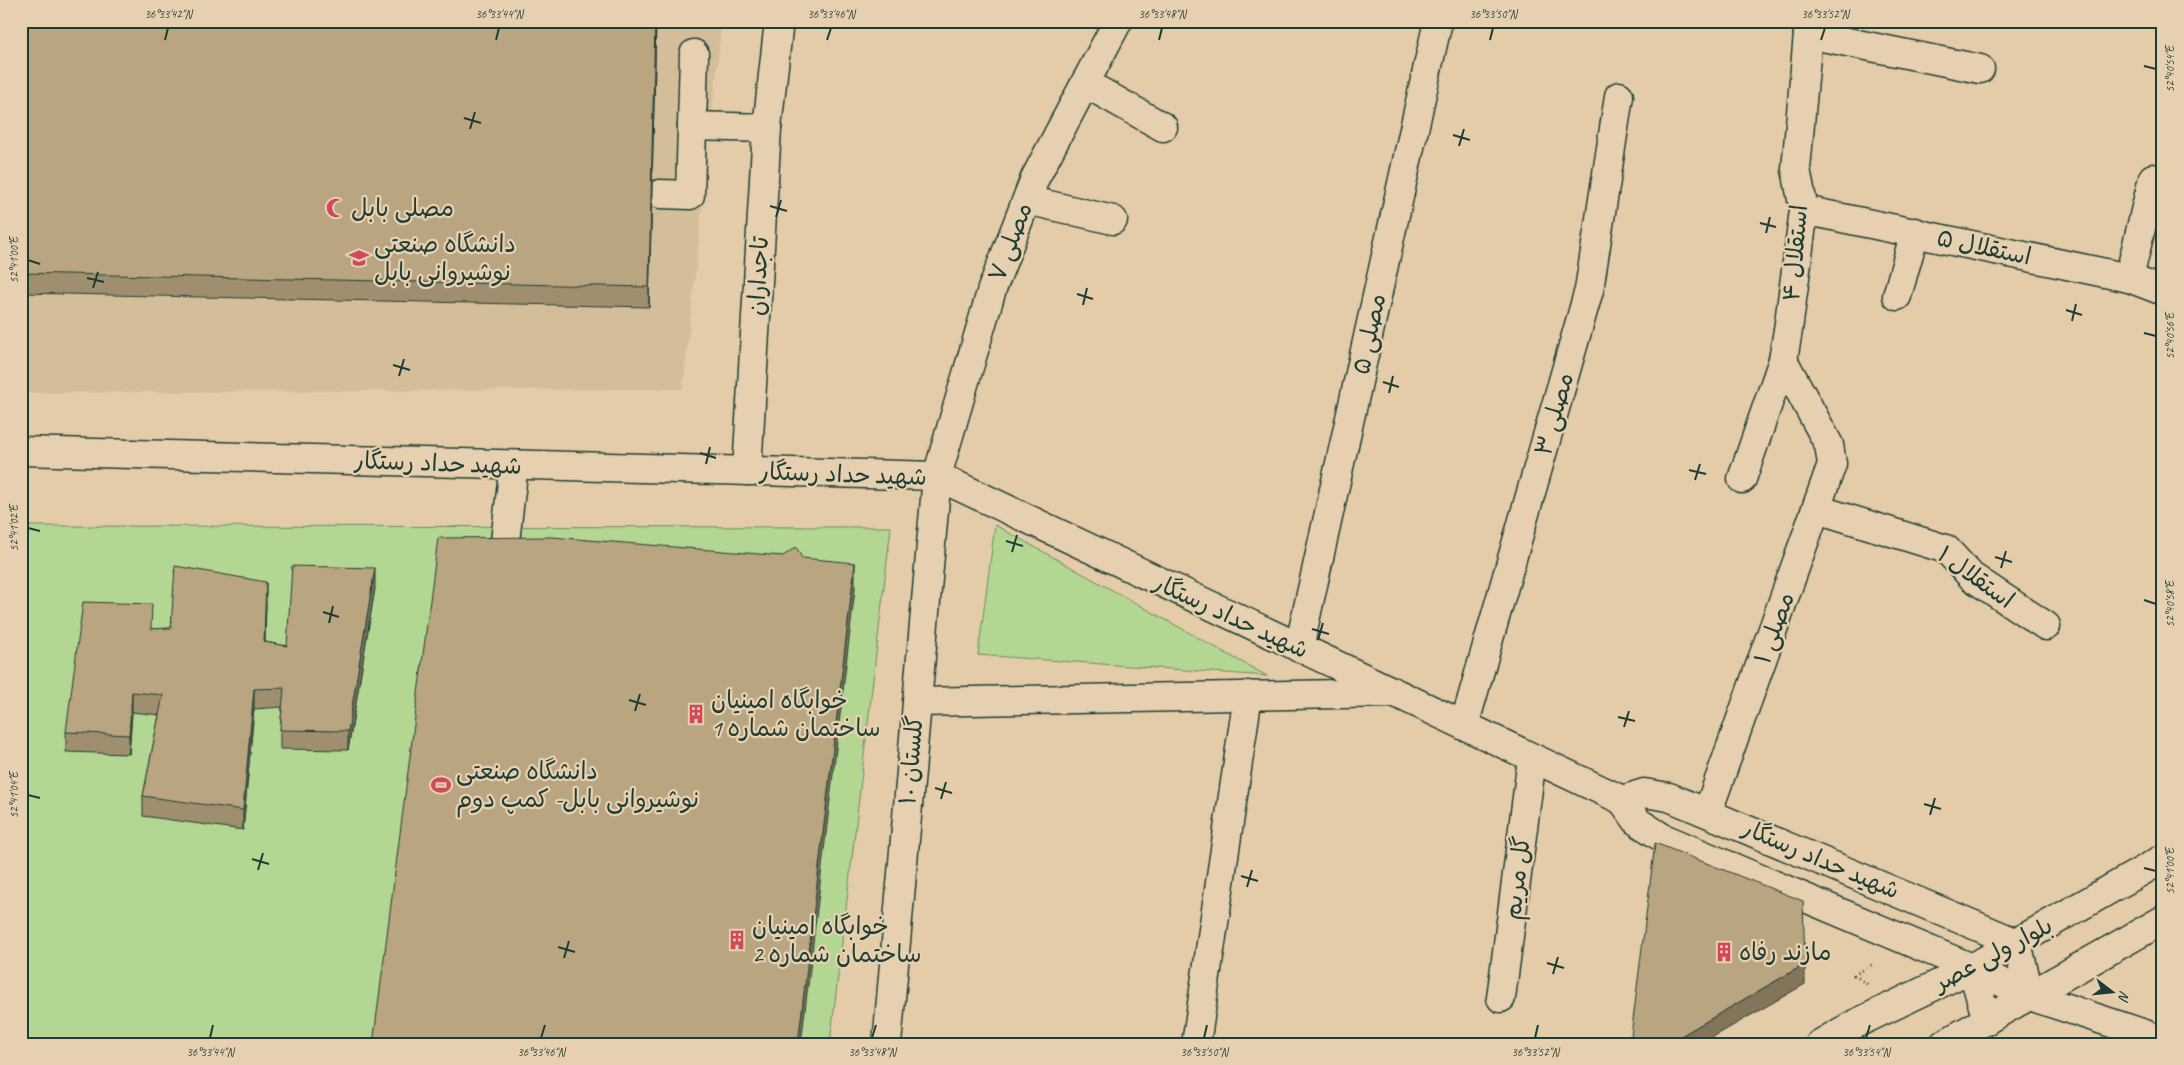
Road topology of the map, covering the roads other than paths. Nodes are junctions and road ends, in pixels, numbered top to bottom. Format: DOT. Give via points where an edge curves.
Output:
graph roads {
  1 [pos="779,21"];
  2 [pos="1118,21"];
  3 [pos="1438,21"];
  4 [pos="1807,28"];
  5 [pos="694,54"];
  6 [pos="1980,69"];
  7 [pos="1085,83"];
  8 [pos="1619,96"];
  9 [pos="692,126"];
  10 [pos="1163,127"];
  11 [pos="768,128"];
  12 [pos="2153,178"];
  13 [pos="660,194"];
  14 [pos="1027,200"];
  15 [pos="1804,210"];
  16 [pos="1113,220"];
  17 [pos="1915,232"];
  18 [pos="2130,278"];
  19 [pos="2163,291"];
  20 [pos="1897,296"];
  21 [pos="1783,360"];
  22 [pos="21,452"];
  23 [pos="514,465"];
  24 [pos="746,471"];
  25 [pos="937,476"];
  26 [pos="1742,479"];
  27 [pos="1817,509"];
  28 [pos="498,602"];
  29 [pos="2046,626"];
  30 [pos="1300,648"];
  31 [pos="1394,693"];
  32 [pos="1248,696"];
  33 [pos="917,702"];
  34 [pos="1464,726"];
  35 [pos="1532,758"];
  36 [pos="1622,800"];
  37 [pos="1708,811"];
  38 [pos="2163,859"];
  39 [pos="2163,920"];
  40 [pos="2017,944"];
  41 [pos="1972,968"];
  42 [pos="2030,996"];
  43 [pos="1502,998"];
  44 [pos="1987,1020"];
  45 [pos="2163,1040"];
  46 [pos="886,1044"];
  47 [pos="1196,1044"];
  48 [pos="1820,1044"];
  49 [pos="1944,1044"];
  1 -- 11 [label="street, تاجداران"];
  2 -- 7 [label="street, مصلی ۷"];
  3 -- 30 [label="street, مصلی ۵"];
  4 -- 6 [label="street"];
  4 -- 15 [label="street, استقلال ۴" via="1796,169"];
  5 -- 9 [label="street"];
  7 -- 10 [label="street"];
  7 -- 14 [label="street, مصلی ۷" via="1035,178"];
  8 -- 34 [label="street, مصلی ۳" via="1589,290"];
  9 -- 11 [label="street"];
  9 -- 13 [label="street" via="690,195"];
  11 -- 24 [label="street, تاجداران"];
  12 -- 18 [label="street"];
  14 -- 16 [label="street"];
  14 -- 25 [label="street, مصلی ۷" via="992,289"];
  15 -- 17 [label="street, استقلال ۵"];
  15 -- 21 [label="street, استقلال ۴"];
  17 -- 18 [label="street, استقلال ۵"];
  17 -- 20 [label="street"];
  18 -- 19 [label="street, استقلال ۵"];
  21 -- 26 [label="street, استقلال ۴"];
  21 -- 27 [label="street, مصلی ۱" via="1829,445 1832,464"];
  22 -- 23 [label="street, شهید حداد رستگار"];
  23 -- 24 [label="street, شهید حداد رستگار"];
  23 -- 28 [label="street"];
  24 -- 25 [label="street, شهید حداد رستگار"];
  25 -- 30 [label="street, شهید حداد رستگار"];
  25 -- 33 [label="street, گلستان ۱۰"];
  27 -- 29 [label="street, استقلال ۱" via="1946,549 1972,577"];
  27 -- 37 [label="street, مصلی ۱"];
  30 -- 31 [label="street, شهید حداد رستگار"];
  31 -- 32 [label="street"];
  31 -- 34 [label="street, شهید حداد رستگار"];
  32 -- 33 [label="street"];
  32 -- 47 [label="street"];
  33 -- 46 [label="street, گلستان ۱۰"];
  34 -- 35 [label="street, شهید حداد رستگار"];
  35 -- 36 [label="street, شهید حداد رستگار"];
  35 -- 43 [label="street, گل مریم"];
  36 -- 37 [label="street, شهید حداد رستگار" via="1644,793 1669,796"];
  36 -- 41 [label="street, شهید حداد رستگار" via="1638,822 1663,838"];
  37 -- 40 [label="street, شهید حداد رستگار"];
  38 -- 40 [label="street, بلوار ولی عصر"];
  39 -- 42 [label="street"];
  40 -- 41 [label="street, بلوار ولی عصر"];
  40 -- 42 [label="street"];
  41 -- 42 [label="street, شهید حداد رستگار"];
  41 -- 44 [label="street"];
  41 -- 48 [label="street, بلوار ولی عصر"];
  42 -- 44 [label="street"];
  42 -- 45 [label="street, شهید حداد رستگار"];
  44 -- 49 [label="street"];
}
